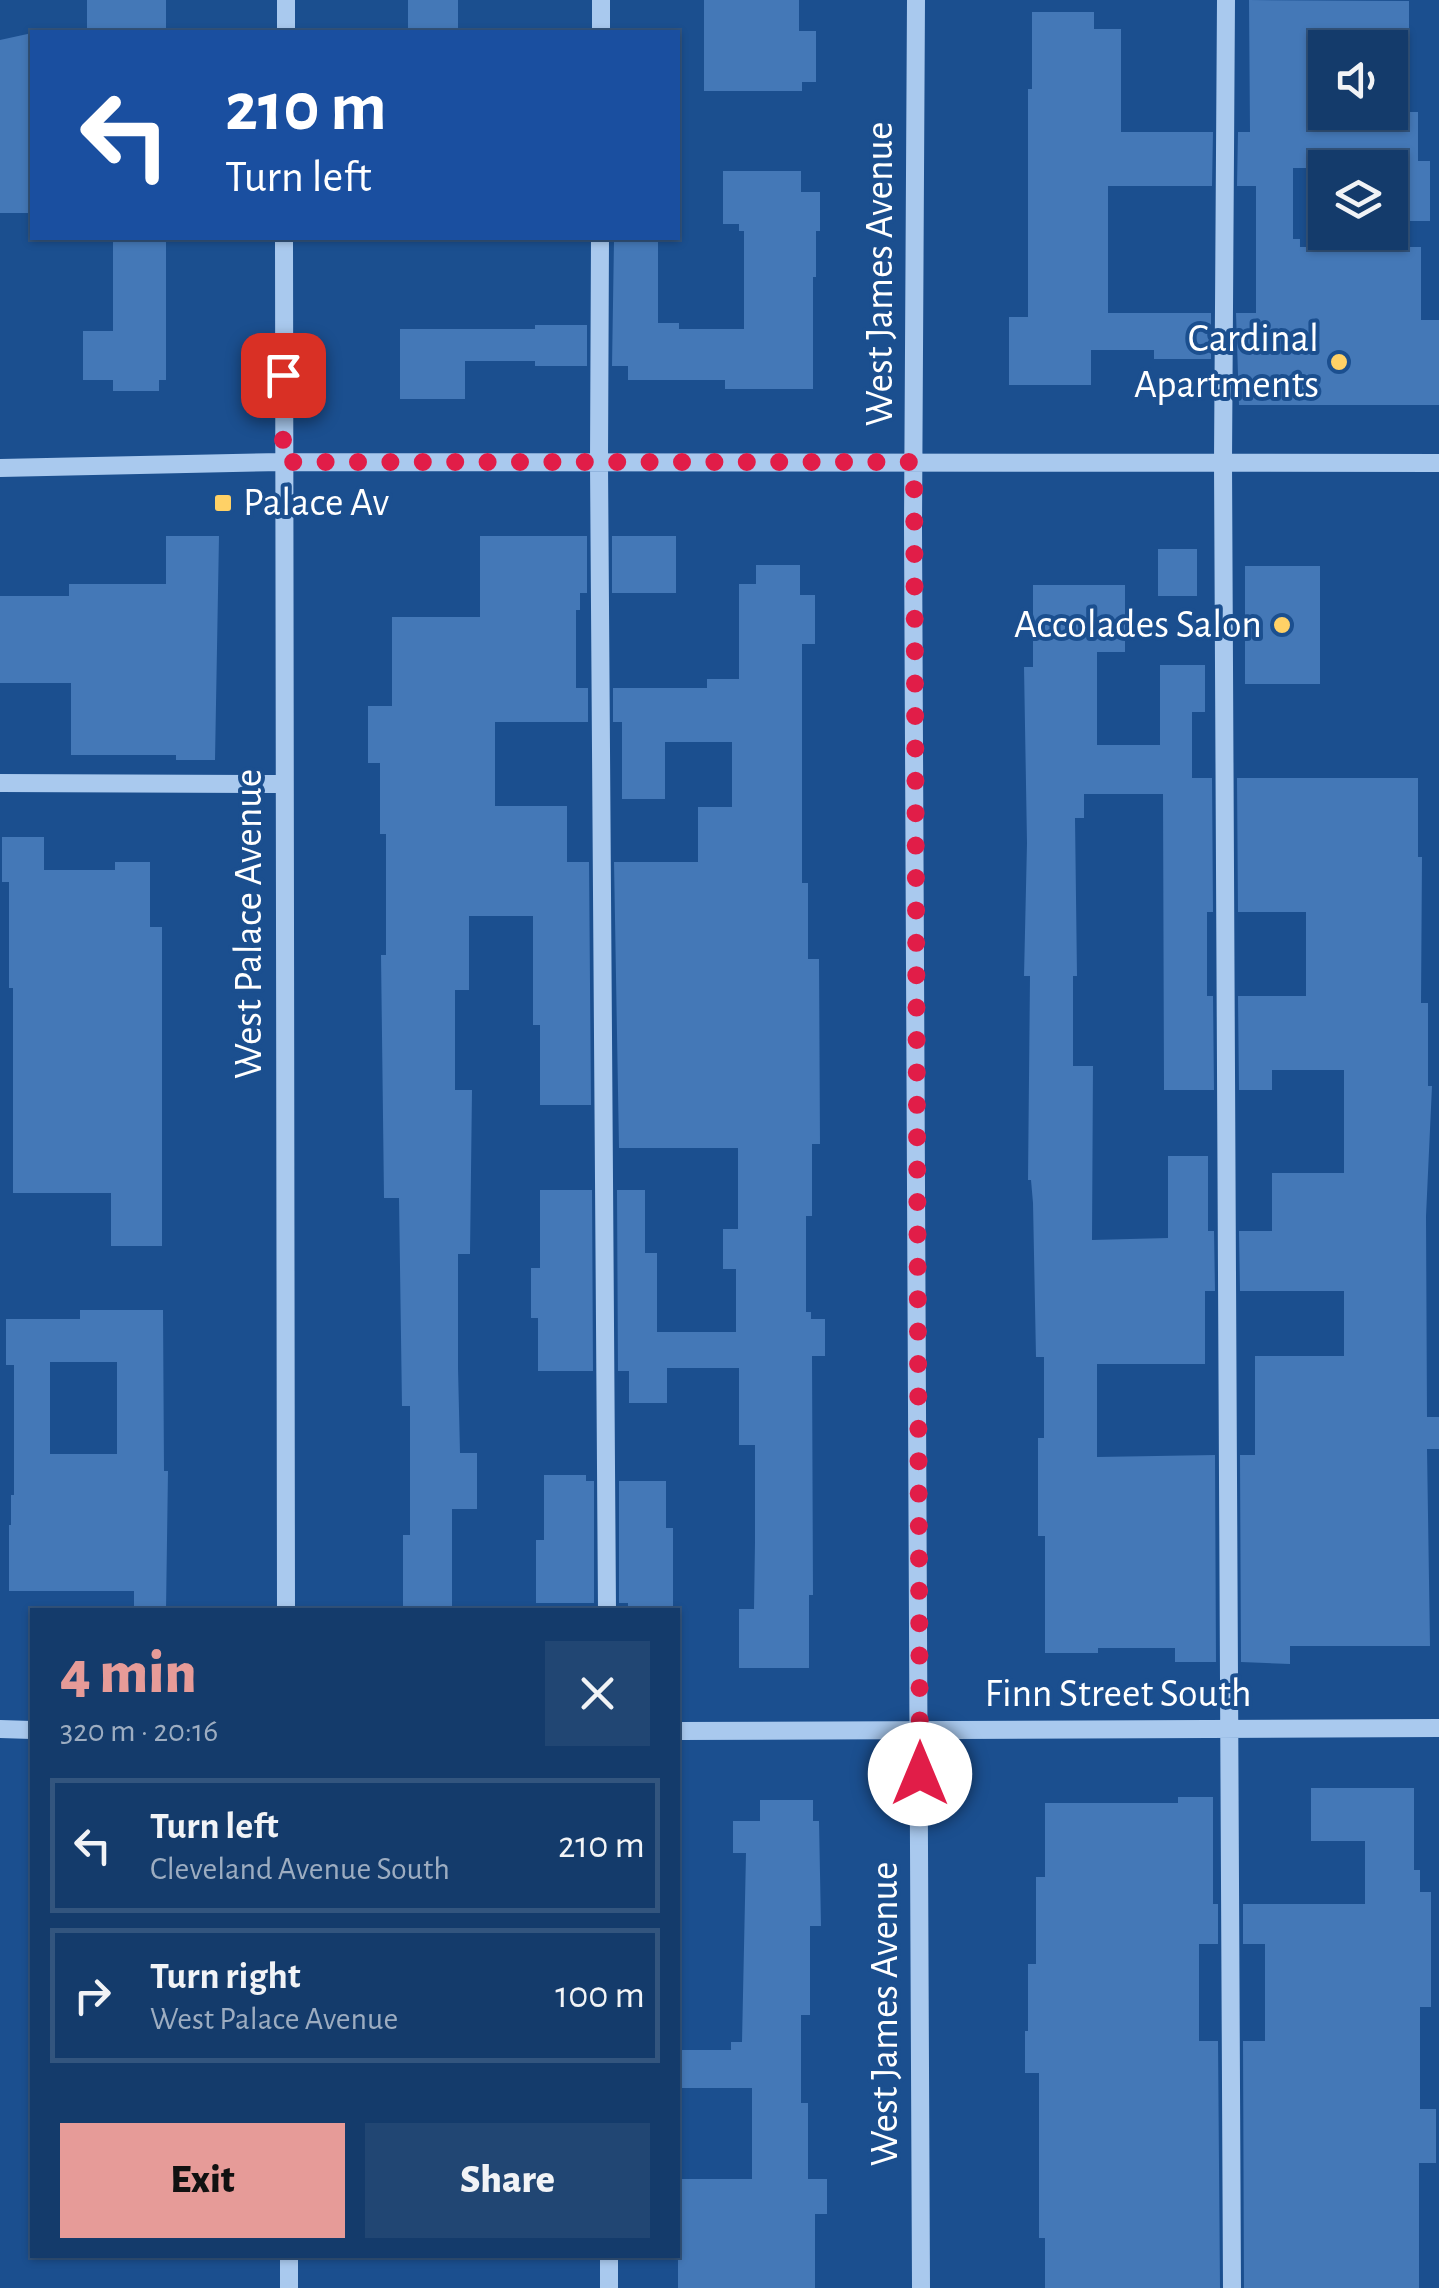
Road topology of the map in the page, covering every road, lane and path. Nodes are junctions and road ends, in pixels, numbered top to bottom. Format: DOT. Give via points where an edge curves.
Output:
graph roads {
  1 [pos="286,0"];
  2 [pos="601,0"];
  3 [pos="916,0"];
  4 [pos="1226,0"];
  5 [pos="286,30"];
  6 [pos="601,30"];
  7 [pos="284,240"];
  8 [pos="600,240"];
  9 [pos="283,462"];
  10 [pos="914,462"];
  11 [pos="1224,462"];
  12 [pos="1439,463"];
  13 [pos="599,464"];
  14 [pos="0,468"];
  15 [pos="0,783"];
  16 [pos="284,784"];
  17 [pos="286,1608"];
  18 [pos="607,1608"];
  19 [pos="1228,1727"];
  20 [pos="1439,1728"];
  21 [pos="0,1730"];
  22 [pos="30,1730"];
  23 [pos="920,1730"];
  24 [pos="680,1731"];
  25 [pos="289,2258"];
  26 [pos="609,2258"];
  27 [pos="290,2288"];
  28 [pos="609,2288"];
  29 [pos="921,2288"];
  30 [pos="1232,2288"];
  1 -- 5 [label="street"];
  2 -- 6 [label="street"];
  3 -- 10 [label="street, West James Avenue"];
  4 -- 11 [label="street"];
  7 -- 9 [label="street, West Palace Avenue"];
  8 -- 13 [label="street"];
  9 -- 13 [label="street"];
  9 -- 14 [label="street"];
  9 -- 16 [label="street, West Palace Avenue"];
  10 -- 11 [label="street"];
  10 -- 13 [label="street"];
  10 -- 23 [label="street, West James Avenue"];
  11 -- 12 [label="street"];
  11 -- 19 [label="street"];
  13 -- 18 [label="street"];
  15 -- 16 [label="street"];
  16 -- 17 [label="street, West Palace Avenue"];
  19 -- 20 [label="street, Finn Street South"];
  19 -- 23 [label="street, Finn Street South"];
  19 -- 30 [label="street"];
  21 -- 22 [label="street"];
  23 -- 24 [label="street, Finn Street South"];
  23 -- 29 [label="street, West James Avenue"];
  25 -- 27 [label="street"];
  26 -- 28 [label="street"];
}
